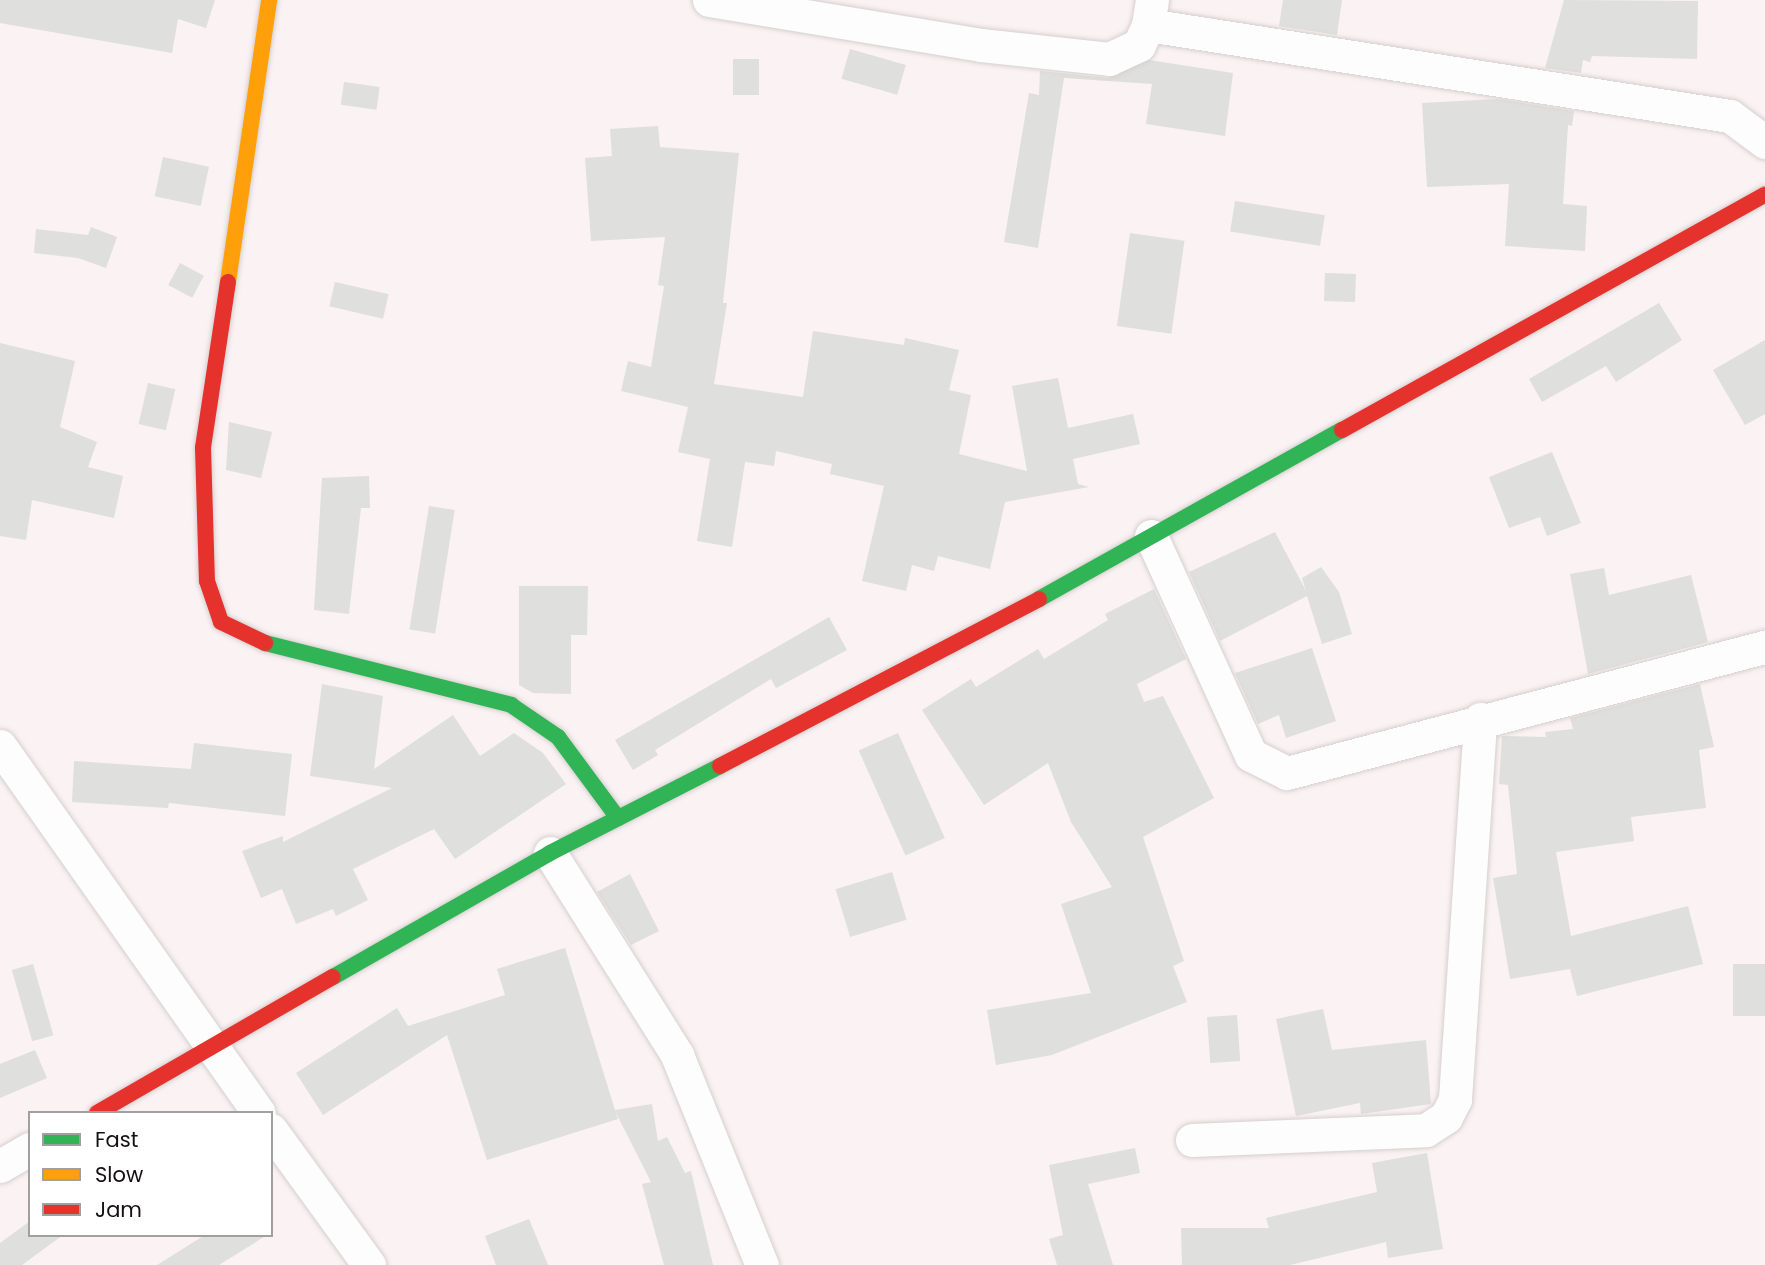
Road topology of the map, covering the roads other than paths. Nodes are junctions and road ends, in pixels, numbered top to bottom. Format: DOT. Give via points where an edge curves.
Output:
graph roads {
  1 [pos="269,0"];
  2 [pos="709,0"];
  3 [pos="1150,12"];
  4 [pos="1765,142"];
  5 [pos="1765,195"];
  6 [pos="1151,536"];
  7 [pos="1765,647"];
  8 [pos="1479,719"];
  9 [pos="0,746"];
  10 [pos="618,818"];
  11 [pos="550,853"];
  12 [pos="213,1050"];
  13 [pos="101,1111"];
  14 [pos="258,1111"];
  15 [pos="273,1133"];
  16 [pos="1192,1140"];
  17 [pos="28,1150"];
  18 [pos="0,1166"];
  19 [pos="369,1265"];
  20 [pos="762,1265"];
  1 -- 10 [label="street" via="203,448 207,581 220,622 259,642 511,705 558,737"];
  2 -- 3 [label="street" via="981,45 1109,59 1139,45"];
  3 -- 4 [label="street" via="1730,116"];
  5 -- 6 [label="street"];
  6 -- 8 [label="street" via="1251,755 1271,769 1287,773"];
  6 -- 10 [label="street" via="969,638"];
  7 -- 8 [label="street"];
  8 -- 16 [label="street" via="1455,1099 1446,1117 1426,1130"];
  9 -- 12 [label="street"];
  10 -- 11 [label="street"];
  11 -- 12 [label="street"];
  11 -- 20 [label="street" via="677,1055"];
  12 -- 13 [label="street"];
  12 -- 14 [label="street"];
  15 -- 19 [label="street"];
  17 -- 18 [label="street"];
}
